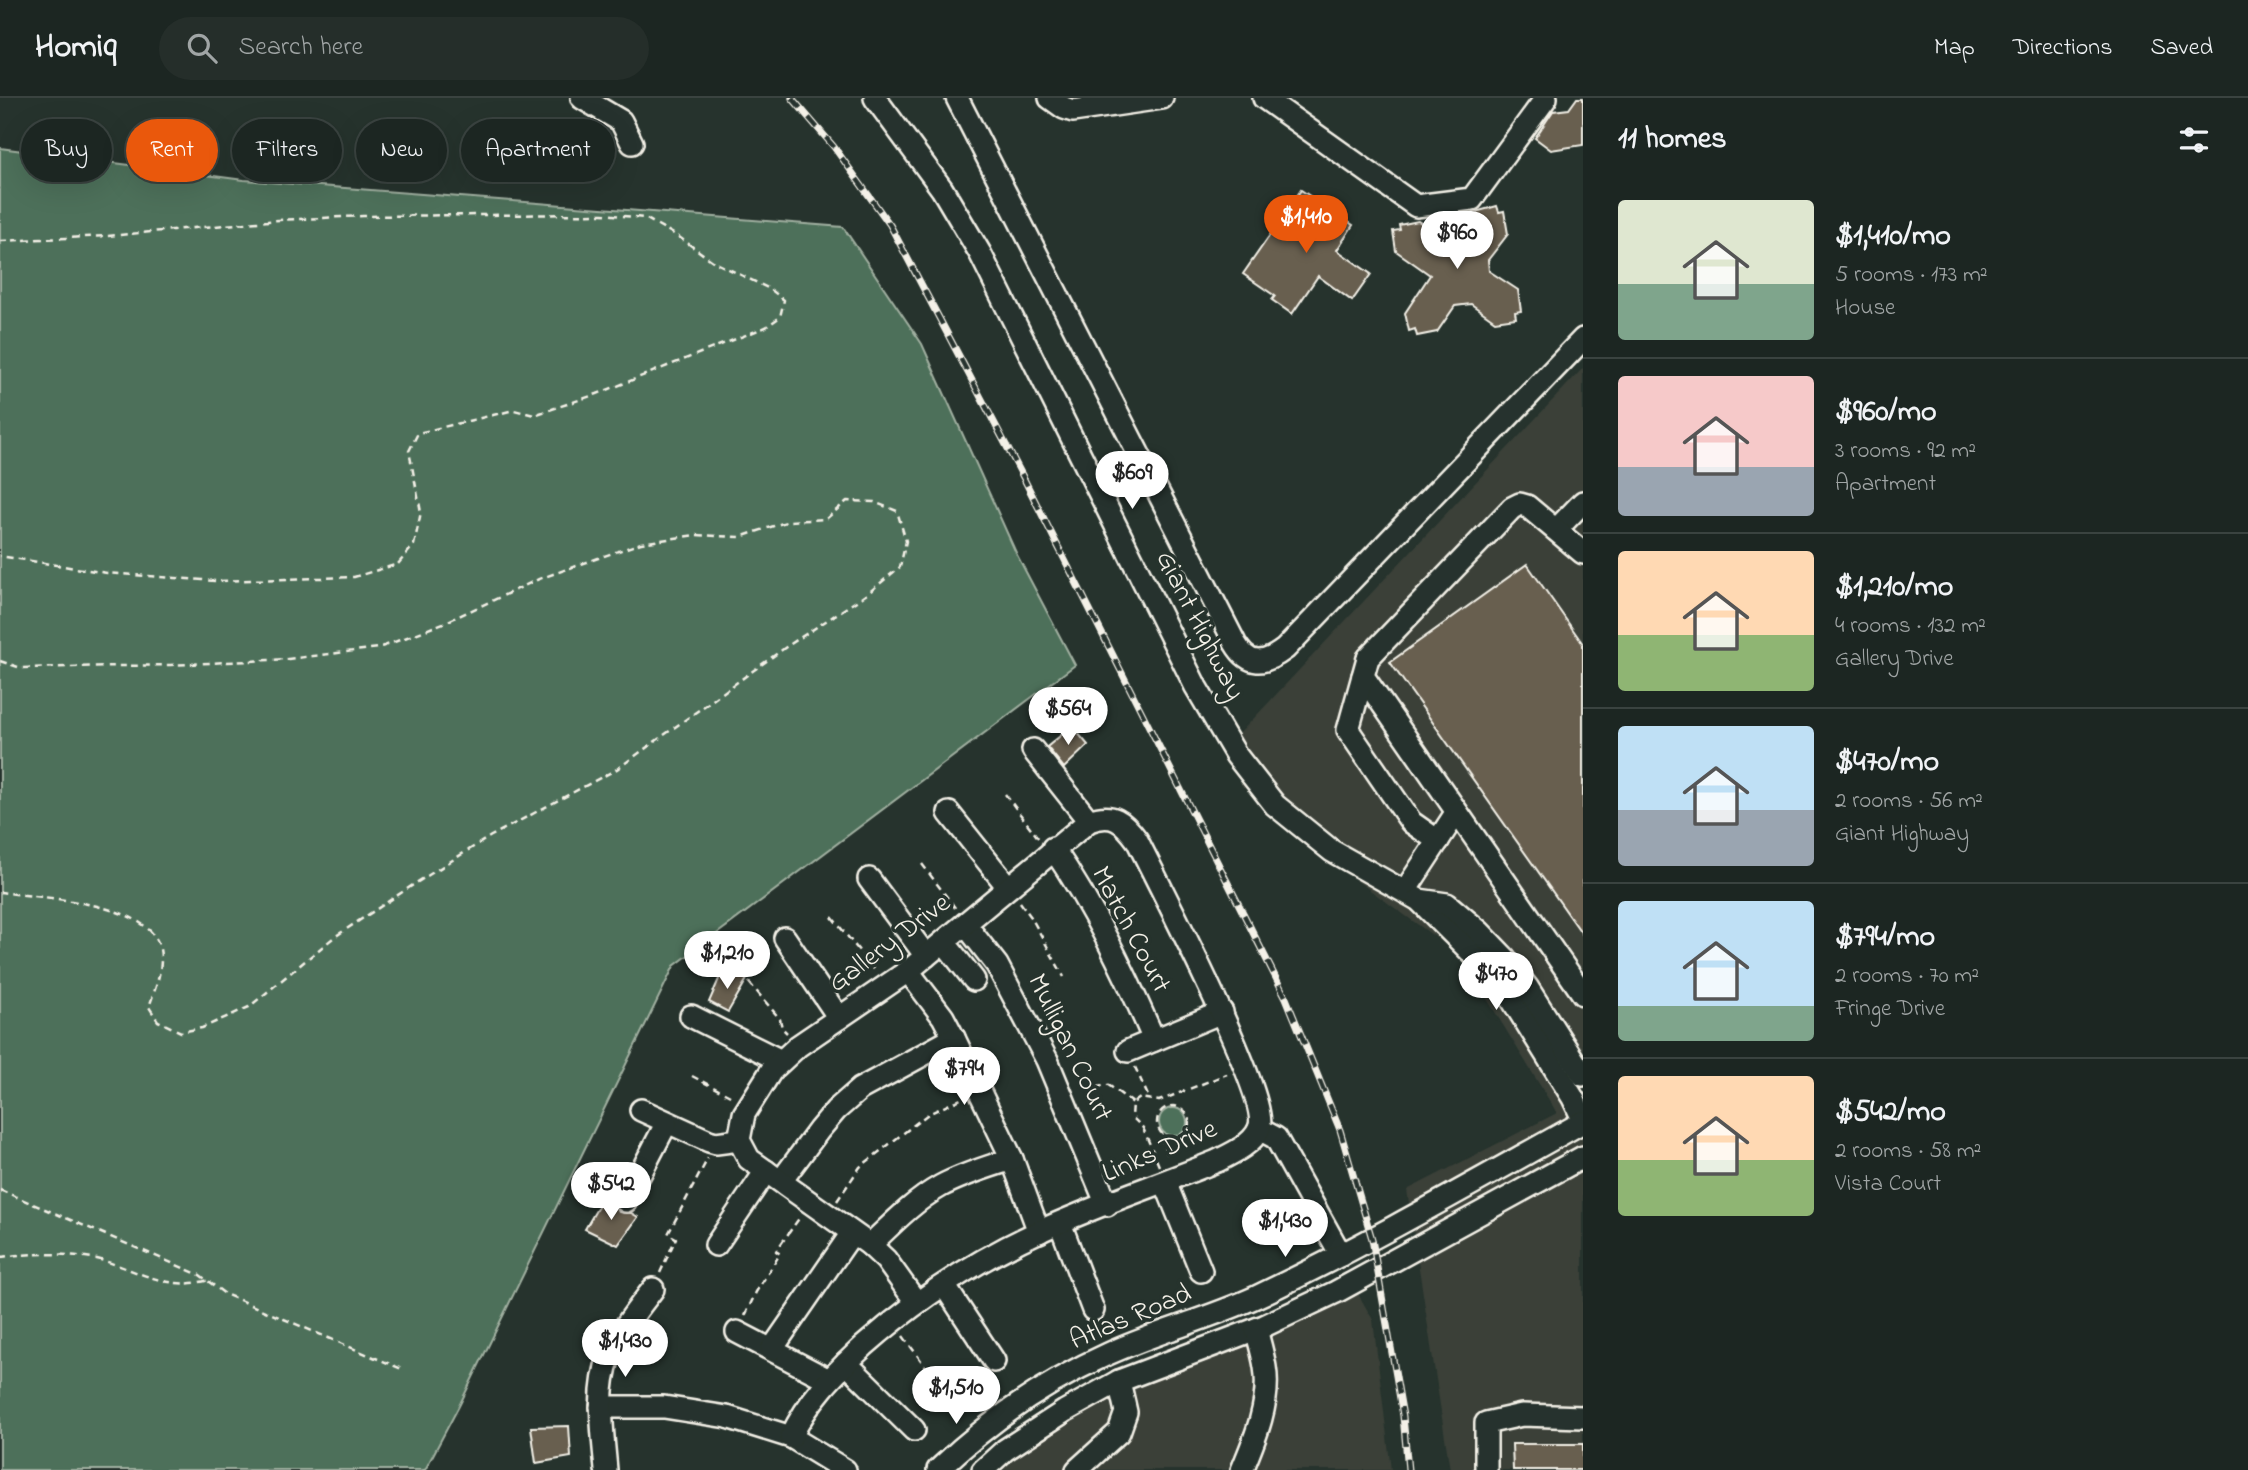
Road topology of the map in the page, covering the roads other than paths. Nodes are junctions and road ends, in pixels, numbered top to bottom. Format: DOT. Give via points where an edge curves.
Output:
graph roads {
  1 [pos="583,98"];
  2 [pos="875,98"];
  3 [pos="957,98"];
  4 [pos="1050,98"];
  5 [pos="1162,98"];
  6 [pos="1264,98"];
  7 [pos="1546,98"];
  8 [pos="632,143"];
  9 [pos="1583,339"];
  10 [pos="1583,502"];
  11 [pos="1556,530"];
  12 [pos="1583,553"];
  13 [pos="1363,677"];
  14 [pos="1033,750"];
  15 [pos="949,813"];
  16 [pos="1456,813"];
  17 [pos="1093,820"];
  18 [pos="1438,841"];
  19 [pos="1051,850"];
  20 [pos="869,879"];
  21 [pos="1008,887"];
  22 [pos="1412,895"];
  23 [pos="965,924"];
  24 [pos="785,938"];
  25 [pos="944,942"];
  26 [pos="926,956"];
  27 [pos="908,971"];
  28 [pos="974,980"];
  29 [pos="1583,994"];
  30 [pos="1222,1012"];
  31 [pos="691,1016"];
  32 [pos="839,1018"];
  33 [pos="954,1038"];
  34 [pos="1154,1040"];
  35 [pos="1128,1051"];
  36 [pos="781,1061"];
  37 [pos="1583,1075"];
  38 [pos="641,1110"];
  39 [pos="1583,1120"];
  40 [pos="666,1124"];
  41 [pos="1259,1129"];
  42 [pos="739,1140"];
  43 [pos="1583,1157"];
  44 [pos="1012,1159"];
  45 [pos="773,1176"];
  46 [pos="1165,1182"];
  47 [pos="626,1201"];
  48 [pos="1107,1205"];
  49 [pos="1060,1223"];
  50 [pos="1039,1232"];
  51 [pos="852,1233"];
  52 [pos="716,1245"];
  53 [pos="870,1245"];
  54 [pos="1341,1255"];
  55 [pos="1201,1271"];
  56 [pos="944,1285"];
  57 [pos="653,1289"];
  58 [pos="916,1303"];
  59 [pos="1093,1310"];
  60 [pos="1256,1329"];
  61 [pos="737,1332"];
  62 [pos="772,1349"];
  63 [pos="994,1361"];
  64 [pos="846,1363"];
  65 [pos="829,1380"];
  66 [pos="1119,1381"];
  67 [pos="601,1407"];
  68 [pos="1583,1417"];
  69 [pos="914,1430"];
  70 [pos="791,1437"];
  71 [pos="606,1470"];
  72 [pos="845,1470"];
  73 [pos="938,1470"];
  74 [pos="983,1470"];
  75 [pos="1077,1470"];
  76 [pos="1242,1470"];
  77 [pos="1486,1470"];
  1 -- 8 [label="street" via="621,121"];
  2 -- 22 [label="street, Giant Highway" via="942,189 980,253 1196,687 1236,755 1275,805 1332,851"];
  3 -- 9 [label="street" via="1235,643 1251,660 1261,662 1284,649"];
  4 -- 5 [label="street" via="1073,111"];
  6 -- 7 [label="street" via="1416,206 1472,199"];
  10 -- 11 [label="street"];
  11 -- 12 [label="street"];
  11 -- 13 [label="street" via="1527,506 1512,508 1368,658"];
  13 -- 16 [label="street"];
  13 -- 18 [label="street" via="1348,730 1411,822"];
  14 -- 17 [label="street"];
  15 -- 21 [label="street"];
  16 -- 18 [label="street"];
  16 -- 29 [label="street"];
  17 -- 19 [label="street, Gallery Drive"];
  17 -- 30 [label="street, Links Drive" via="1109,817 1125,823 1137,840"];
  18 -- 22 [label="street"];
  19 -- 21 [label="street, Gallery Drive"];
  19 -- 34 [label="street, Match Court" via="1076,882 1126,975"];
  20 -- 26 [label="street"];
  21 -- 23 [label="street, Gallery Drive"];
  22 -- 37 [label="street, Giant Highway" via="1447,904 1505,958"];
  22 -- 39 [label="street, Giant Highway" via="1502,982"];
  23 -- 25 [label="street, Gallery Drive"];
  23 -- 48 [label="street, Mulligan Court" via="996,965 1047,1059"];
  24 -- 32 [label="street"];
  25 -- 26 [label="street, Gallery Drive"];
  25 -- 28 [label="street"];
  26 -- 27 [label="street, Gallery Drive"];
  27 -- 32 [label="street, Gallery Drive"];
  27 -- 33 [label="street"];
  30 -- 34 [label="street"];
  30 -- 41 [label="street, Links Drive" via="1261,1114"];
  31 -- 36 [label="street"];
  32 -- 36 [label="street, Gallery Drive"];
  33 -- 44 [label="street"];
  33 -- 45 [label="street" via="860,1088"];
  34 -- 35 [label="street"];
  36 -- 42 [label="street, Gallery Drive" via="744,1114"];
  38 -- 40 [label="street"];
  39 -- 54 [label="street, Atlas Road"];
  40 -- 42 [label="street" via="716,1143"];
  40 -- 47 [label="street"];
  41 -- 46 [label="street, Links Drive" via="1242,1147"];
  41 -- 54 [label="street" via="1276,1139"];
  42 -- 45 [label="street" via="749,1159"];
  43 -- 60 [label="street, Atlas Road" via="1336,1292"];
  44 -- 50 [label="street"];
  44 -- 53 [label="street" via="940,1187"];
  45 -- 51 [label="street"];
  45 -- 52 [label="street"];
  46 -- 48 [label="street, Links Drive"];
  46 -- 55 [label="street"];
  48 -- 49 [label="street, Links Drive"];
  49 -- 50 [label="street, Links Drive"];
  49 -- 59 [label="street"];
  50 -- 56 [label="street, Links Drive"];
  51 -- 53 [label="street"];
  51 -- 62 [label="street"];
  53 -- 58 [label="street"];
  54 -- 73 [label="street, Atlas Road" via="1252,1298 1107,1354 1049,1385 987,1427"];
  56 -- 58 [label="street, Links Drive"];
  56 -- 63 [label="street"];
  57 -- 67 [label="street" via="610,1356"];
  58 -- 64 [label="street, Links Drive"];
  60 -- 66 [label="street, Atlas Road"];
  60 -- 76 [label="street" via="1266,1369 1266,1391"];
  61 -- 62 [label="street"];
  62 -- 65 [label="street"];
  64 -- 65 [label="street, Links Drive"];
  64 -- 69 [label="street"];
  65 -- 70 [label="street, Links Drive"];
  66 -- 74 [label="street, Atlas Road" via="1005,1450"];
  66 -- 75 [label="street" via="1126,1412 1119,1433"];
  67 -- 70 [label="street" via="695,1410"];
  67 -- 71 [label="street"];
  68 -- 77 [label="street" via="1522,1415 1486,1423"];
  70 -- 72 [label="street"];
}
